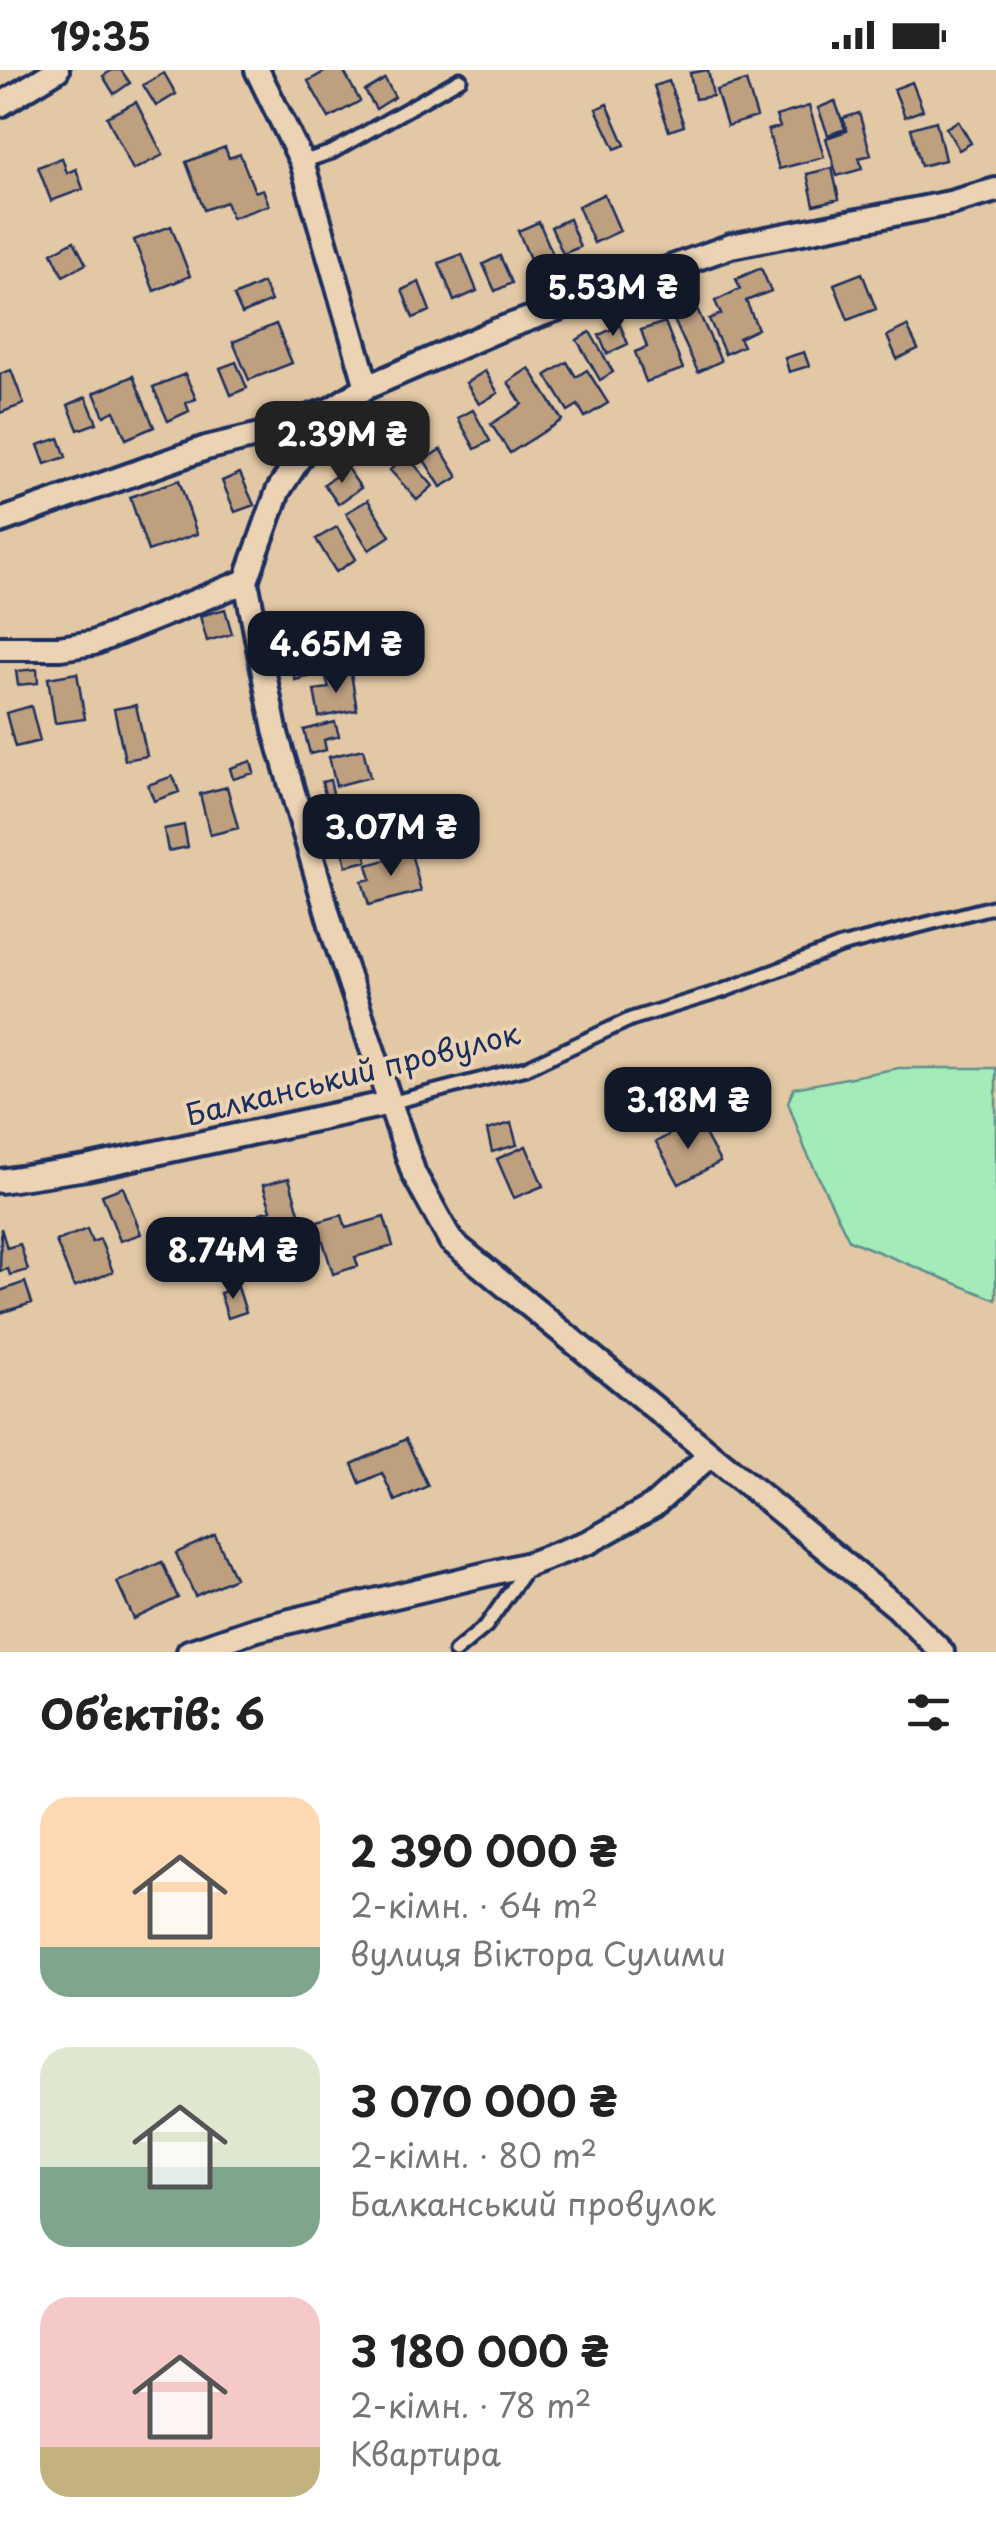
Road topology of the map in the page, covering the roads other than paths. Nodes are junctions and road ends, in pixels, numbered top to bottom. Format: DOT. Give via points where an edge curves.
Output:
graph roads {
  1 [pos="56,70"];
  2 [pos="257,70"];
  3 [pos="460,79"];
  4 [pos="0,105"];
  5 [pos="302,162"];
  6 [pos="996,190"];
  7 [pos="367,387"];
  8 [pos="330,410"];
  9 [pos="0,520"];
  10 [pos="246,581"];
  11 [pos="0,648"];
  12 [pos="996,906"];
  13 [pos="390,1103"];
  14 [pos="0,1181"];
  15 [pos="710,1455"];
  16 [pos="528,1564"];
  17 [pos="189,1652"];
  18 [pos="455,1652"];
  19 [pos="942,1652"];
  1 -- 4 [label="street"];
  2 -- 5 [label="street"];
  3 -- 5 [label="lane" via="332,152"];
  5 -- 7 [label="street"];
  6 -- 7 [label="street" via="731,246 498,330"];
  7 -- 8 [label="street"];
  8 -- 9 [label="street"];
  8 -- 10 [label="street" via="278,491"];
  10 -- 11 [label="street" via="93,643"];
  10 -- 13 [label="street" via="274,730"];
  12 -- 13 [label="lane, Балканський провулок" via="841,946 631,1019 526,1068"];
  13 -- 14 [label="street, Балканський провулок"];
  13 -- 15 [label="street" via="414,1174 451,1241"];
  15 -- 16 [label="street" via="653,1506 589,1542"];
  15 -- 19 [label="street" via="897,1607"];
  16 -- 17 [label="street" via="257,1629"];
  16 -- 18 [label="lane" via="486,1626"];
}
